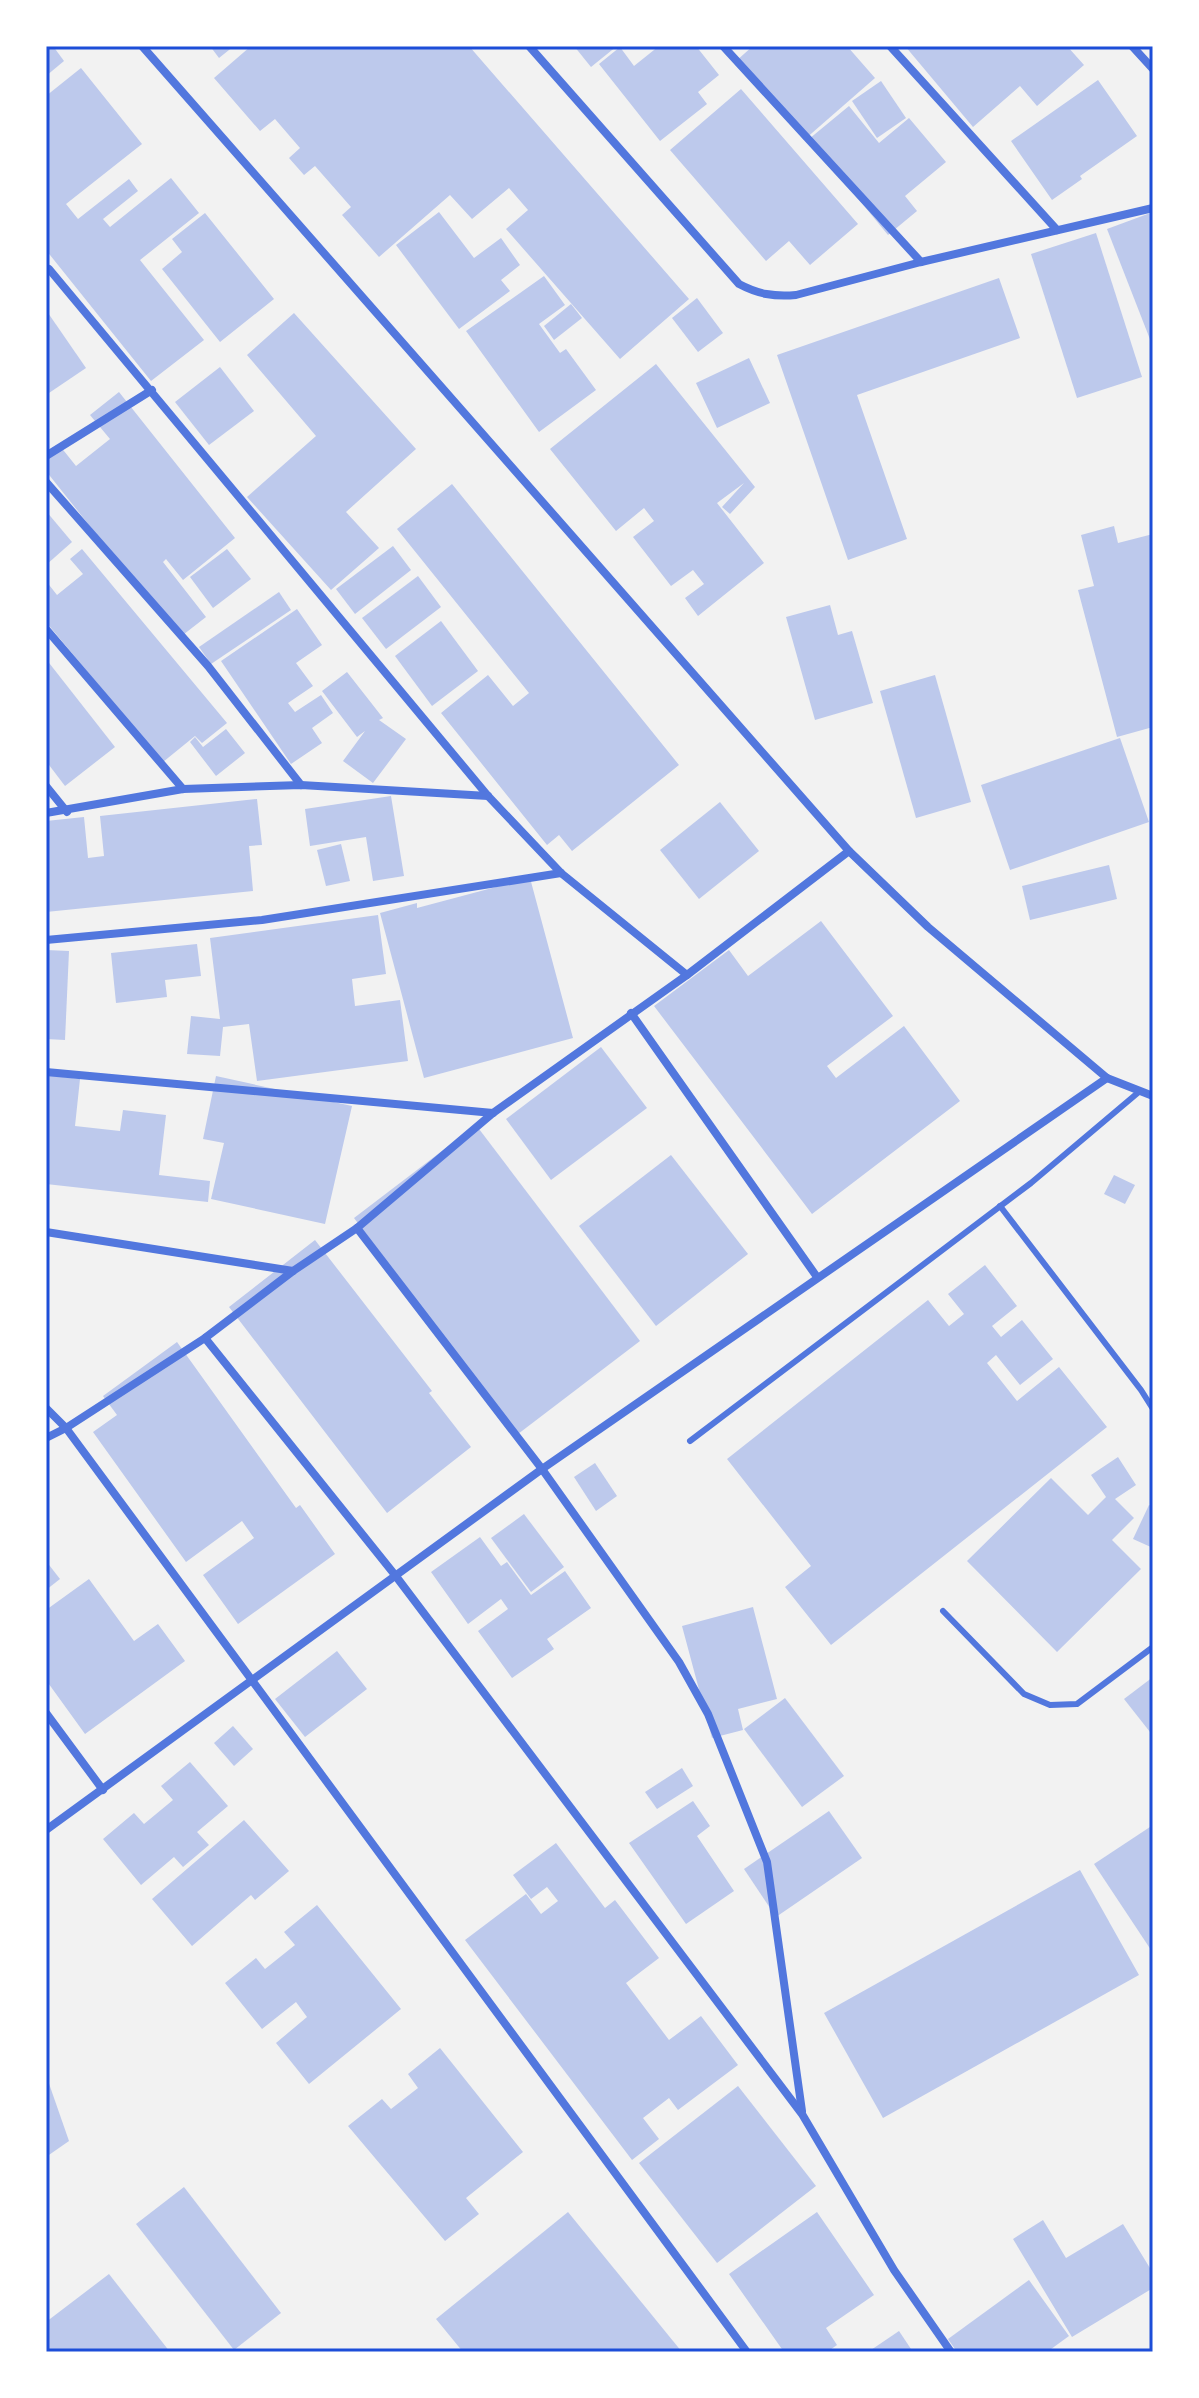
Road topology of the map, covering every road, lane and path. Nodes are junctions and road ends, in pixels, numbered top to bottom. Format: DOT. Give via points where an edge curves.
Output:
graph roads {
  1 [pos="142,46"];
  2 [pos="529,46"];
  3 [pos="723,46"];
  4 [pos="890,46"];
  5 [pos="1132,46"];
  6 [pos="1153,69"];
  7 [pos="1153,208"];
  8 [pos="1057,230"];
  9 [pos="921,262"];
  10 [pos="49,269"];
  11 [pos="152,390"];
  12 [pos="46,456"];
  13 [pos="46,482"];
  14 [pos="46,629"];
  15 [pos="301,785"];
  16 [pos="46,786"];
  17 [pos="183,789"];
  18 [pos="488,796"];
  19 [pos="67,812"];
  20 [pos="46,813"];
  21 [pos="849,851"];
  22 [pos="561,873"];
  23 [pos="46,940"];
  24 [pos="687,975"];
  25 [pos="631,1013"];
  26 [pos="46,1072"];
  27 [pos="1107,1078"];
  28 [pos="1140,1091"];
  29 [pos="1153,1096"];
  30 [pos="493,1113"];
  31 [pos="1000,1206"];
  32 [pos="357,1228"];
  33 [pos="46,1232"];
  34 [pos="293,1271"];
  35 [pos="817,1277"];
  36 [pos="205,1338"];
  37 [pos="46,1408"];
  38 [pos="1153,1409"];
  39 [pos="66,1428"];
  40 [pos="46,1438"];
  41 [pos="690,1441"];
  42 [pos="542,1469"];
  43 [pos="395,1575"];
  44 [pos="943,1611"];
  45 [pos="1153,1647"];
  46 [pos="253,1680"];
  47 [pos="46,1713"];
  48 [pos="103,1790"];
  49 [pos="46,1830"];
  50 [pos="802,2114"];
  51 [pos="747,2352"];
  52 [pos="951,2352"];
  1 -- 21 [label="street"];
  2 -- 9 [label="street" via="739,284 777,297 796,295"];
  3 -- 9 [label="street"];
  4 -- 8 [label="street"];
  5 -- 6 [label="street"];
  7 -- 8 [label="street"];
  8 -- 9 [label="street"];
  10 -- 11 [label="street"];
  11 -- 12 [label="street"];
  11 -- 18 [label="street"];
  13 -- 15 [label="street" via="208,666"];
  14 -- 17 [label="street"];
  15 -- 17 [label="street"];
  15 -- 18 [label="street"];
  16 -- 19 [label="street"];
  17 -- 19 [label="street"];
  18 -- 22 [label="street"];
  19 -- 20 [label="street"];
  21 -- 24 [label="street"];
  21 -- 27 [label="street" via="928,927"];
  22 -- 23 [label="street" via="262,920"];
  22 -- 24 [label="street"];
  24 -- 25 [label="street"];
  25 -- 30 [label="street"];
  25 -- 35 [label="street"];
  26 -- 30 [label="street"];
  27 -- 28 [label="street"];
  27 -- 35 [label="street"];
  28 -- 29 [label="street"];
  28 -- 31 [label="lane"];
  30 -- 32 [label="street"];
  31 -- 38 [label="lane"];
  31 -- 41 [label="lane"];
  32 -- 34 [label="street"];
  32 -- 42 [label="street"];
  33 -- 34 [label="street"];
  34 -- 36 [label="street"];
  35 -- 42 [label="street"];
  36 -- 39 [label="street"];
  36 -- 43 [label="street"];
  37 -- 39 [label="street"];
  39 -- 40 [label="street"];
  39 -- 46 [label="street"];
  42 -- 43 [label="street"];
  42 -- 50 [label="street" via="679,1662 725,1755 767,1862"];
  43 -- 46 [label="street"];
  43 -- 50 [label="street"];
  44 -- 45 [label="lane" via="1024,1694 1050,1705 1077,1704"];
  46 -- 48 [label="street"];
  46 -- 51 [label="street"];
  47 -- 48 [label="street"];
  48 -- 49 [label="street"];
  50 -- 52 [label="street" via="894,2270"];
}
